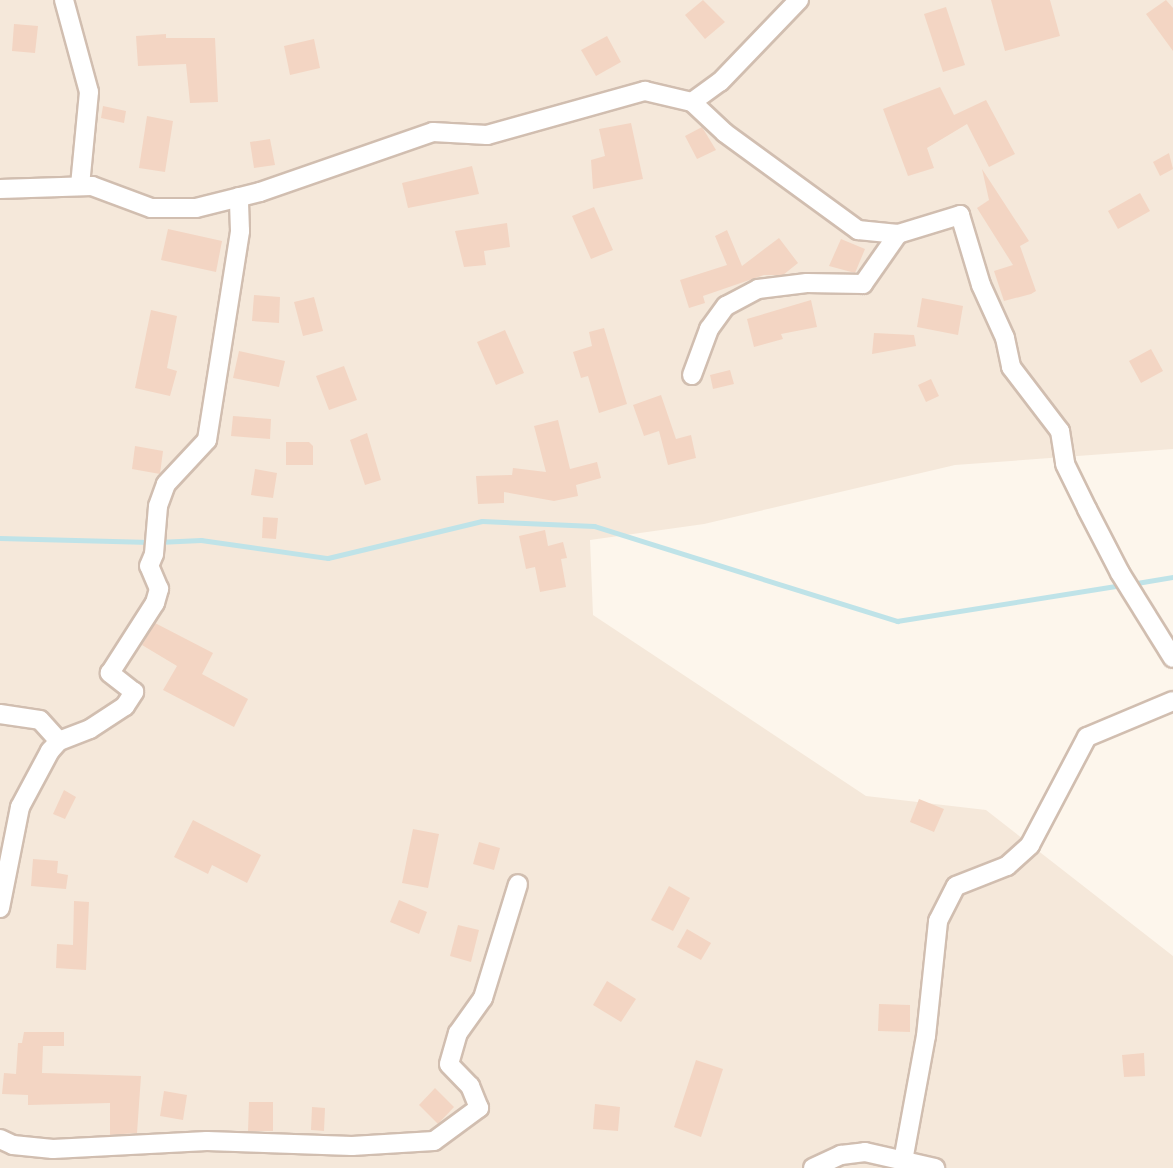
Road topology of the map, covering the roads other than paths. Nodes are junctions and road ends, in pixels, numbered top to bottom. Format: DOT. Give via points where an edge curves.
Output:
graph roads {
  1 [pos="64,0"];
  2 [pos="799,0"];
  3 [pos="692,102"];
  4 [pos="80,186"];
  5 [pos="0,189"];
  6 [pos="239,197"];
  7 [pos="898,234"];
  8 [pos="692,375"];
  9 [pos="1173,657"];
  10 [pos="1173,701"];
  11 [pos="0,714"];
  12 [pos="59,741"];
  13 [pos="519,884"];
  14 [pos="0,908"];
  15 [pos="0,1139"];
  16 [pos="903,1161"];
  17 [pos="813,1168"];
  18 [pos="935,1168"];
  1 -- 4 [label="street" via="88,93"];
  2 -- 3 [label="street" via="720,82"];
  3 -- 6 [label="street" via="645,91 488,135 433,132"];
  3 -- 7 [label="street" via="725,133 832,214 858,230"];
  4 -- 5 [label="street"];
  4 -- 6 [label="street" via="92,186 151,208 196,208"];
  6 -- 12 [label="street" via="240,231 207,440 166,484 158,506 154,554 149,566 159,589 155,603 110,673 134,692 125,706 90,729"];
  7 -- 8 [label="street" via="863,284 807,283 758,289 726,306 709,329"];
  7 -- 9 [label="street" via="960,216 981,285 1005,338 1011,367 1060,431 1065,464 1087,509 1120,573"];
  10 -- 16 [label="street" via="1087,737 1030,845 1006,866 956,886 938,921 926,1036"];
  11 -- 12 [label="street" via="40,720"];
  12 -- 14 [label="street" via="20,807"];
  13 -- 15 [label="street" via="483,998 458,1033 450,1064 470,1086 479,1108 434,1141 352,1146 207,1141 53,1149 13,1146"];
  16 -- 17 [label="street" via="865,1152 841,1155"];
  16 -- 18 [label="street"];
}
